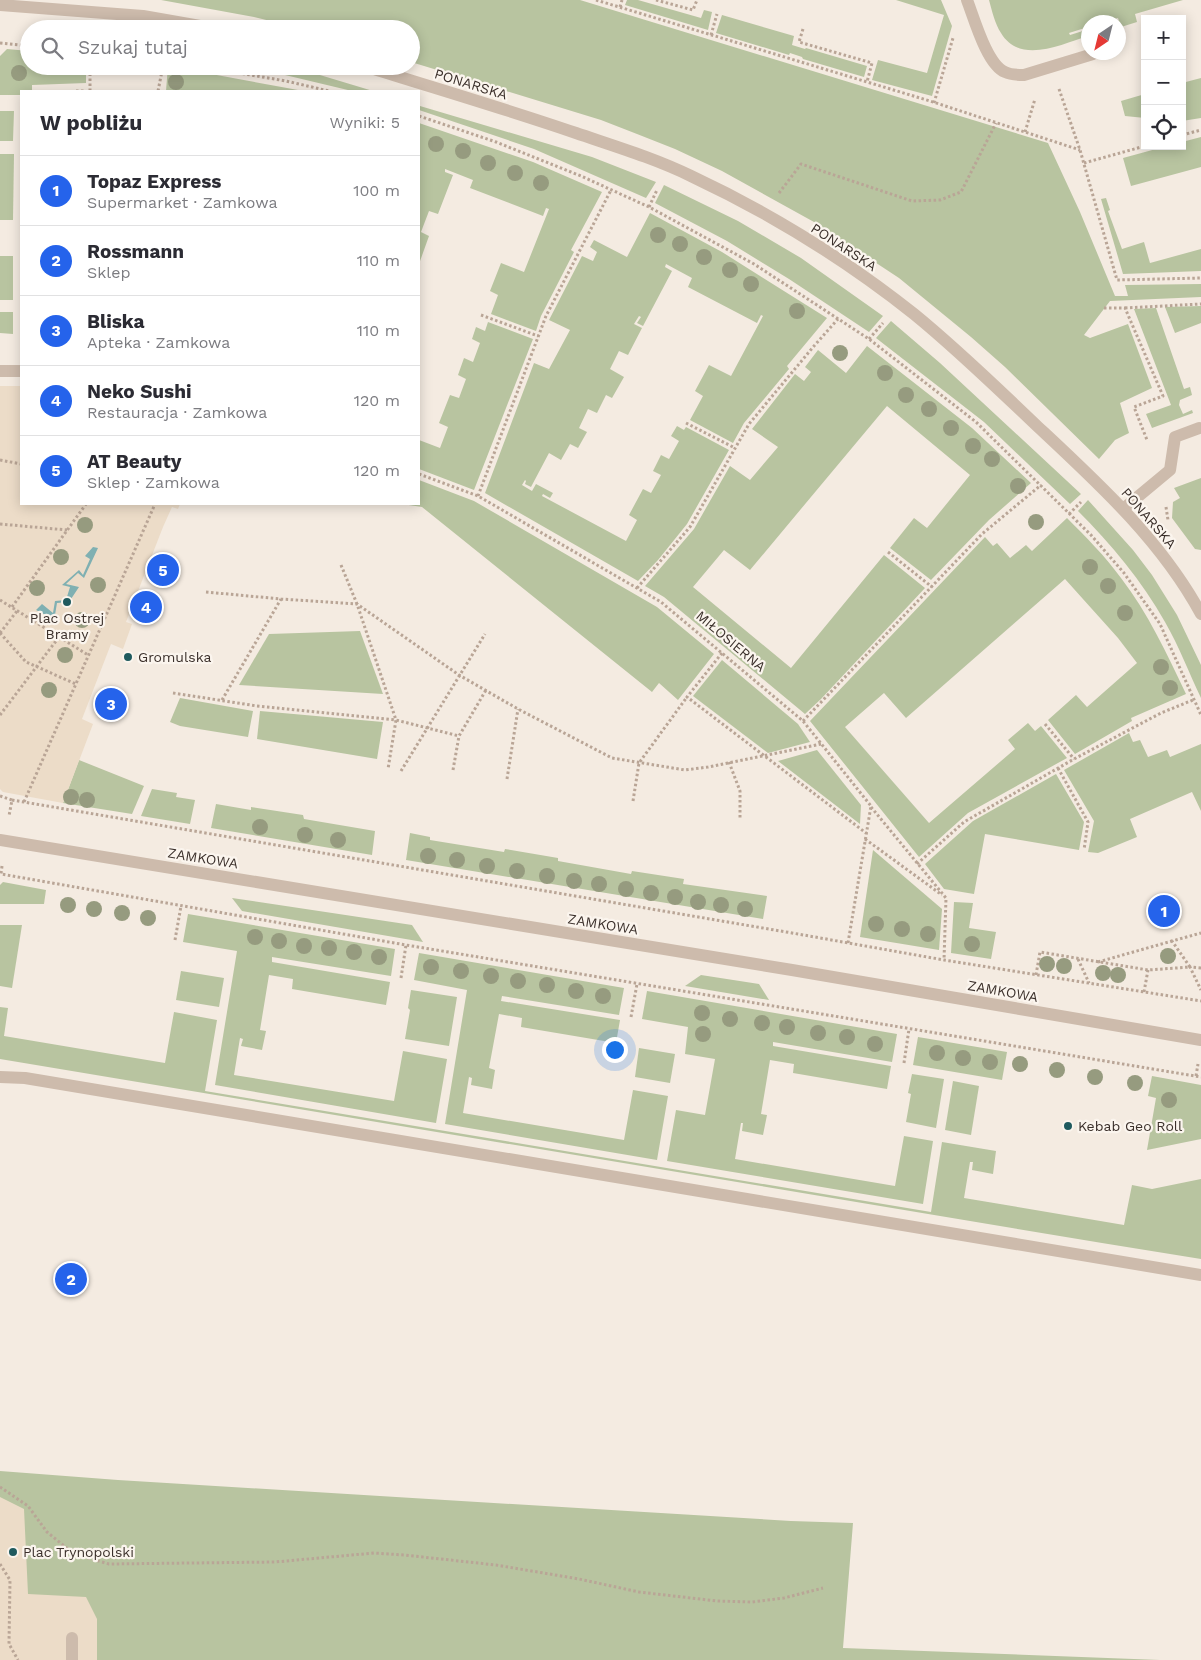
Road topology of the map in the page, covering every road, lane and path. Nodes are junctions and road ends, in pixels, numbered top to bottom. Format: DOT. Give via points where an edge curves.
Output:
graph roads {
  1 [pos="596,0"];
  2 [pos="622,0"];
  3 [pos="656,0"];
  4 [pos="697,0"];
  5 [pos="967,0"];
  6 [pos="0,5"];
  7 [pos="620,8"];
  8 [pos="717,14"];
  9 [pos="166,20"];
  10 [pos="803,30"];
  11 [pos="954,34"];
  12 [pos="711,35"];
  13 [pos="0,43"];
  14 [pos="20,45"];
  15 [pos="1081,58"];
  16 [pos="90,75"];
  17 [pos="161,75"];
  18 [pos="251,75"];
  19 [pos="393,75"];
  20 [pos="867,82"];
  21 [pos="90,90"];
  22 [pos="158,90"];
  23 [pos="325,90"];
  24 [pos="1052,90"];
  25 [pos="1037,94"];
  26 [pos="934,103"];
  27 [pos="420,116"];
  28 [pos="996,122"];
  29 [pos="1201,130"];
  30 [pos="1025,132"];
  31 [pos="1186,134"];
  32 [pos="1141,147"];
  33 [pos="1080,150"];
  34 [pos="1084,163"];
  35 [pos="611,190"];
  36 [pos="763,214"];
  37 [pos="1201,278"];
  38 [pos="1201,304"];
  39 [pos="1125,308"];
  40 [pos="481,315"];
  41 [pos="838,319"];
  42 [pos="538,336"];
  43 [pos="0,371"];
  44 [pos="20,371"];
  45 [pos="686,423"];
  46 [pos="1199,428"];
  47 [pos="735,448"];
  48 [pos="0,460"];
  49 [pos="20,464"];
  50 [pos="420,474"];
  51 [pos="1041,485"];
  52 [pos="478,496"];
  53 [pos="85,505"];
  54 [pos="155,505"];
  55 [pos="1124,509"];
  56 [pos="0,524"];
  57 [pos="67,530"];
  58 [pos="888,552"];
  59 [pos="341,565"];
  60 [pos="932,587"];
  61 [pos="637,588"];
  62 [pos="206,592"];
  63 [pos="0,600"];
  64 [pos="281,600"];
  65 [pos="357,604"];
  66 [pos="12,607"];
  67 [pos="17,611"];
  68 [pos="1201,614"];
  69 [pos="0,633"];
  70 [pos="485,634"];
  71 [pos="59,637"];
  72 [pos="722,653"];
  73 [pos="88,655"];
  74 [pos="36,667"];
  75 [pos="459,675"];
  76 [pos="76,684"];
  77 [pos="486,690"];
  78 [pos="173,693"];
  79 [pos="687,696"];
  80 [pos="222,700"];
  81 [pos="1194,700"];
  82 [pos="518,709"];
  83 [pos="0,715"];
  84 [pos="1201,715"];
  85 [pos="396,720"];
  86 [pos="803,721"];
  87 [pos="1045,724"];
  88 [pos="427,729"];
  89 [pos="459,736"];
  90 [pos="821,744"];
  91 [pos="766,756"];
  92 [pos="1074,759"];
  93 [pos="729,762"];
  94 [pos="639,763"];
  95 [pos="1058,768"];
  96 [pos="388,769"];
  97 [pos="453,770"];
  98 [pos="401,771"];
  99 [pos="507,779"];
  100 [pos="0,796"];
  101 [pos="12,800"];
  102 [pos="634,801"];
  103 [pos="24,802"];
  104 [pos="871,806"];
  105 [pos="740,820"];
  106 [pos="866,833"];
  107 [pos="865,839"];
  108 [pos="3,840"];
  109 [pos="1084,850"];
  110 [pos="917,864"];
  111 [pos="1,874"];
  112 [pos="946,898"];
  113 [pos="181,906"];
  114 [pos="1201,933"];
  115 [pos="175,940"];
  116 [pos="1172,941"];
  117 [pos="848,943"];
  118 [pos="406,946"];
  119 [pos="1078,958"];
  120 [pos="944,960"];
  121 [pos="1097,962"];
  122 [pos="1190,967"];
  123 [pos="1201,968"];
  124 [pos="1148,970"];
  125 [pos="1036,975"];
  126 [pos="401,978"];
  127 [pos="1089,983"];
  128 [pos="637,984"];
  129 [pos="1201,990"];
  130 [pos="1144,992"];
  131 [pos="1201,1001"];
  132 [pos="631,1017"];
  133 [pos="909,1029"];
  134 [pos="1201,1040"];
  135 [pos="904,1063"];
  136 [pos="0,1077"];
  137 [pos="1201,1077"];
  138 [pos="1201,1276"];
  139 [pos="0,1487"];
  140 [pos="0,1564"];
  141 [pos="823,1588"];
  142 [pos="72,1638"];
  143 [pos="18,1660"];
  144 [pos="72,1660"];
  1 -- 7 [label="path"];
  2 -- 7 [label="path"];
  3 -- 4 [label="path" via="693,10"];
  5 -- 15 [label="street" via="990,60 1003,72 1024,75"];
  6 -- 9 [label="street"];
  7 -- 12 [label="path"];
  8 -- 12 [label="path"];
  10 -- 20 [label="path" via="799,42 872,63"];
  11 -- 26 [label="path"];
  12 -- 20 [label="path"];
  13 -- 14 [label="path"];
  16 -- 21 [label="path"];
  17 -- 22 [label="path"];
  18 -- 23 [label="path"];
  19 -- 36 [label="street, PONARSKA" via="625,149 690,175"];
  20 -- 26 [label="path"];
  24 -- 33 [label="path" via="1059,89"];
  25 -- 30 [label="path"];
  26 -- 28 [label="path"];
  27 -- 35 [label="path" via="496,142"];
  28 -- 30 [label="path"];
  28 -- 36 [label="path" via="961,192 940,200 912,201 801,164"];
  29 -- 31 [label="path"];
  30 -- 33 [label="path"];
  32 -- 34 [label="path"];
  33 -- 34 [label="path"];
  34 -- 37 [label="path" via="1117,280"];
  35 -- 41 [label="path" via="754,264"];
  35 -- 42 [label="path"];
  36 -- 55 [label="street, PONARSKA" via="828,252 914,315 968,360"];
  38 -- 39 [label="path"];
  40 -- 42 [label="path"];
  41 -- 47 [label="path" via="748,424"];
  41 -- 51 [label="path" via="869,339 976,422"];
  42 -- 52 [label="path"];
  43 -- 44 [label="street"];
  45 -- 47 [label="path"];
  46 -- 55 [label="street" via="1175,437 1170,470"];
  47 -- 61 [label="path" via="690,527"];
  48 -- 49 [label="path"];
  50 -- 52 [label="path, MIŁOSIERNA"];
  51 -- 60 [label="path" via="982,534"];
  51 -- 81 [label="path" via="1124,573 1160,624"];
  52 -- 61 [label="path, MIŁOSIERNA"];
  53 -- 57 [label="path"];
  54 -- 73 [label="path"];
  55 -- 68 [label="street, PONARSKA" via="1159,550"];
  56 -- 57 [label="path"];
  57 -- 66 [label="path"];
  58 -- 60 [label="path"];
  59 -- 65 [label="path"];
  60 -- 86 [label="path"];
  61 -- 72 [label="path, MIŁOSIERNA" via="661,602"];
  62 -- 64 [label="path"];
  63 -- 66 [label="path"];
  64 -- 65 [label="path"];
  64 -- 80 [label="path"];
  65 -- 75 [label="path"];
  65 -- 85 [label="path"];
  66 -- 67 [label="path"];
  67 -- 69 [label="path"];
  67 -- 71 [label="path"];
  69 -- 74 [label="path" via="26,662"];
  70 -- 75 [label="path"];
  71 -- 73 [label="path"];
  71 -- 74 [label="path"];
  72 -- 79 [label="path"];
  72 -- 86 [label="path, MIŁOSIERNA"];
  73 -- 76 [label="path"];
  74 -- 76 [label="path"];
  74 -- 83 [label="path"];
  75 -- 77 [label="path"];
  75 -- 88 [label="path"];
  76 -- 103 [label="path"];
  77 -- 82 [label="path"];
  77 -- 89 [label="path"];
  78 -- 80 [label="path"];
  79 -- 91 [label="path"];
  79 -- 94 [label="path"];
  80 -- 85 [label="path"];
  81 -- 84 [label="path"];
  81 -- 92 [label="path" via="1161,712"];
  82 -- 94 [label="path" via="612,758"];
  82 -- 99 [label="path"];
  85 -- 88 [label="path"];
  85 -- 96 [label="path"];
  86 -- 90 [label="path, MIŁOSIERNA"];
  87 -- 92 [label="path"];
  88 -- 89 [label="path"];
  88 -- 98 [label="path"];
  89 -- 97 [label="path"];
  90 -- 91 [label="path"];
  90 -- 104 [label="path, MIŁOSIERNA"];
  91 -- 93 [label="path"];
  91 -- 106 [label="path"];
  92 -- 95 [label="path"];
  93 -- 94 [label="path" via="685,770"];
  93 -- 105 [label="path" via="740,792"];
  94 -- 102 [label="path"];
  95 -- 109 [label="path" via="1088,822"];
  95 -- 110 [label="path" via="964,822"];
  100 -- 101 [label="path"];
  101 -- 103 [label="path"];
  101 -- 108 [label="path"];
  103 -- 117 [label="path"];
  104 -- 106 [label="path"];
  104 -- 110 [label="path, MIŁOSIERNA"];
  106 -- 107 [label="path"];
  107 -- 112 [label="path"];
  107 -- 117 [label="path"];
  108 -- 111 [label="path"];
  108 -- 134 [label="street, ZAMKOWA"];
  110 -- 112 [label="path, MIŁOSIERNA"];
  111 -- 113 [label="path"];
  112 -- 120 [label="path"];
  113 -- 115 [label="path"];
  113 -- 118 [label="path"];
  114 -- 116 [label="path"];
  116 -- 121 [label="path"];
  116 -- 122 [label="path"];
  117 -- 120 [label="path"];
  118 -- 126 [label="path"];
  118 -- 128 [label="path"];
  119 -- 121 [label="path"];
  119 -- 125 [label="path" via="1040,952"];
  119 -- 127 [label="path"];
  120 -- 125 [label="path"];
  121 -- 124 [label="path"];
  122 -- 123 [label="path"];
  122 -- 124 [label="path"];
  122 -- 129 [label="path"];
  124 -- 130 [label="path"];
  125 -- 127 [label="path"];
  127 -- 130 [label="path"];
  128 -- 132 [label="path"];
  128 -- 133 [label="path"];
  130 -- 131 [label="path"];
  133 -- 135 [label="path"];
  133 -- 137 [label="path"];
  136 -- 138 [label="street" via="26,1078"];
  139 -- 141 [label="path" via="28,1506 47,1532 74,1554 109,1564 275,1562 374,1553 496,1565 639,1592 717,1601 752,1602"];
  140 -- 143 [label="path" via="10,1580 9,1644"];
  142 -- 144 [label="street"];
}
